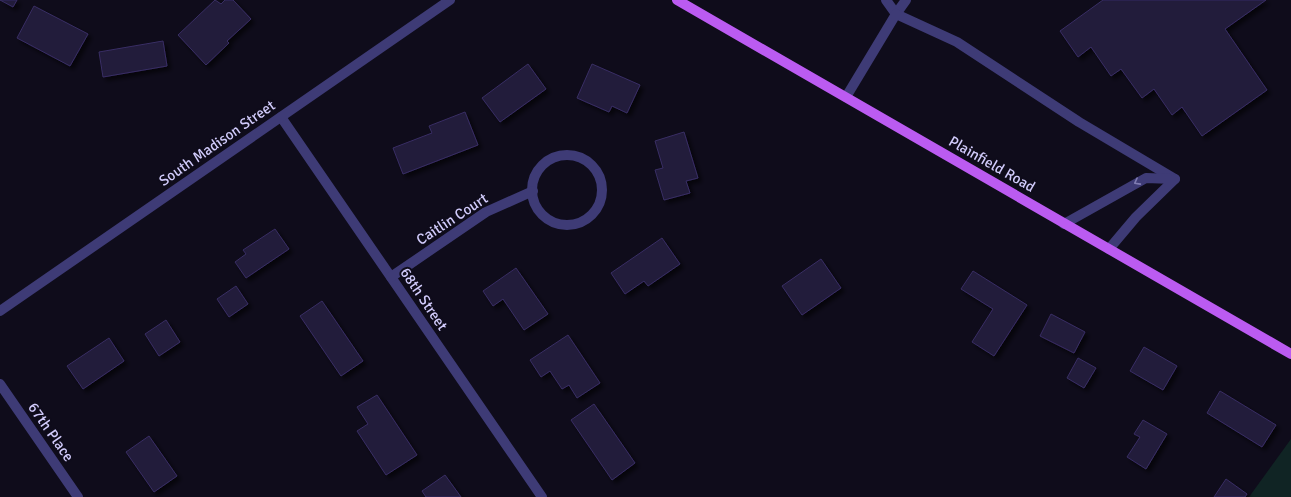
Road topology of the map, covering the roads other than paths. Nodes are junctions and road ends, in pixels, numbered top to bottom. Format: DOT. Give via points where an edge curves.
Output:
graph roads {
  1 [pos="450,0"];
  2 [pos="677,0"];
  3 [pos="886,0"];
  4 [pos="906,0"];
  5 [pos="896,14"];
  6 [pos="846,97"];
  7 [pos="281,117"];
  8 [pos="1175,179"];
  9 [pos="533,191"];
  10 [pos="1064,224"];
  11 [pos="1109,249"];
  12 [pos="391,277"];
  13 [pos="0,311"];
  14 [pos="1291,354"];
  15 [pos="0,384"];
  16 [pos="78,497"];
  17 [pos="542,497"];
  1 -- 7 [label="street, South Madison Street"];
  2 -- 6 [label="main road, Plainfield Road"];
  3 -- 5 [label="street"];
  4 -- 5 [label="street"];
  5 -- 6 [label="street"];
  5 -- 8 [label="street" via="958,42 1079,122"];
  6 -- 10 [label="main road, Plainfield Road"];
  7 -- 12 [label="street, 68th Street"];
  7 -- 13 [label="street, South Madison Street"];
  8 -- 10 [label="street, one-way" via="1146,178"];
  8 -- 11 [label="street" via="1136,217"];
  9 -- 9 [label="street" via="540,211 553,221 569,224 580,222 597,208 602,188 600,176 593,166 583,158 572,155 548,160 537,174"];
  9 -- 12 [label="street, Caitlin Court" via="486,212"];
  10 -- 11 [label="main road, Plainfield Road"];
  11 -- 14 [label="main road, Plainfield Road"];
  12 -- 17 [label="street, 68th Street"];
  15 -- 16 [label="street, 67th Place"];
}
